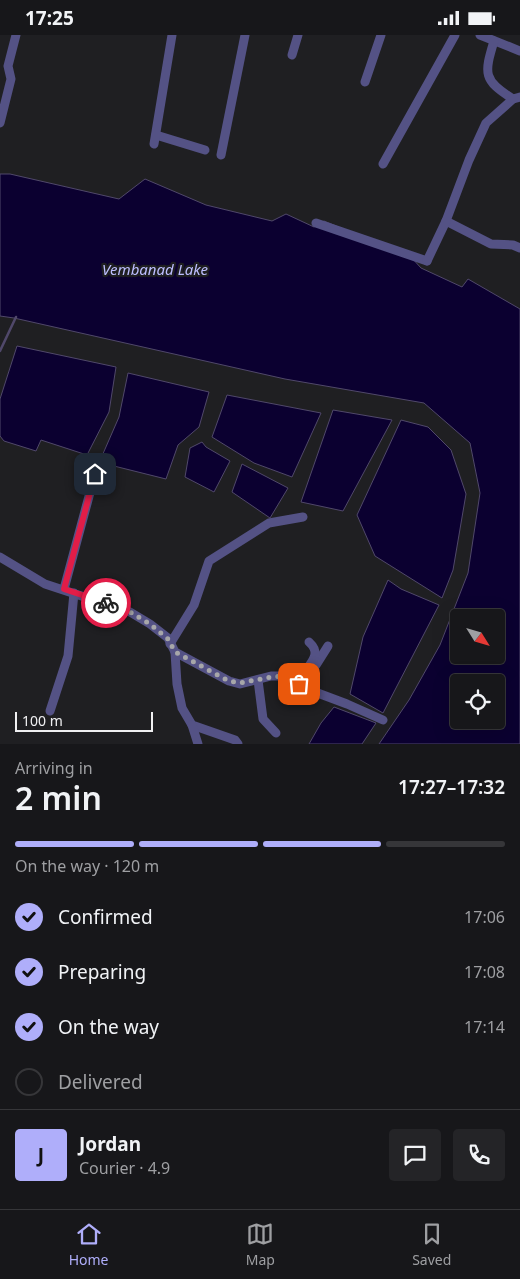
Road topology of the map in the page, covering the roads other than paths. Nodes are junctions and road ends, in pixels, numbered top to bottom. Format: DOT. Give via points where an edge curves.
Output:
graph roads {
  1 [pos="16,35"];
  2 [pos="172,35"];
  3 [pos="245,35"];
  4 [pos="298,35"];
  5 [pos="382,35"];
  6 [pos="455,35"];
  7 [pos="480,35"];
  8 [pos="494,41"];
  9 [pos="520,51"];
  10 [pos="292,55"];
  11 [pos="4,69"];
  12 [pos="365,82"];
  13 [pos="517,98"];
  14 [pos="0,123"];
  15 [pos="204,150"];
  16 [pos="221,155"];
  17 [pos="383,164"];
  18 [pos="446,221"];
  19 [pos="316,223"];
  20 [pos="520,247"];
  21 [pos="439,256"];
  22 [pos="427,261"];
  23 [pos="95,474"];
  24 [pos="303,517"];
  25 [pos="0,557"];
  26 [pos="64,589"];
  27 [pos="74,593"];
  28 [pos="309,642"];
  29 [pos="328,646"];
  30 [pos="173,648"];
  31 [pos="258,680"];
  32 [pos="301,685"];
  33 [pos="50,711"];
  34 [pos="384,720"];
  35 [pos="192,725"];
  36 [pos="276,733"];
  37 [pos="238,743"];
  38 [pos="198,744"];
  1 -- 11 [label="street" via="8,66"];
  2 -- 15 [label="street" via="155,139"];
  3 -- 16 [label="street"];
  4 -- 10 [label="street"];
  5 -- 12 [label="street"];
  6 -- 17 [label="street"];
  7 -- 8 [label="street"];
  8 -- 9 [label="street"];
  8 -- 13 [label="street" via="486,65 488,77 497,88"];
  11 -- 14 [label="street" via="11,79"];
  13 -- 18 [label="street" via="486,123"];
  18 -- 20 [label="street" via="491,244"];
  18 -- 22 [label="street"];
  19 -- 22 [label="street"];
  21 -- 22 [label="street"];
  23 -- 26 [label="street"];
  24 -- 30 [label="street" via="269,523 209,561 194,605"];
  25 -- 26 [label="street" via="45,583"];
  26 -- 27 [label="street"];
  27 -- 30 [label="street" via="130,612 168,639"];
  27 -- 33 [label="street" via="68,656"];
  28 -- 32 [label="street" via="316,653"];
  29 -- 32 [label="street"];
  30 -- 31 [label="street" via="229,681"];
  30 -- 35 [label="street" via="182,708"];
  31 -- 32 [label="street" via="284,676"];
  31 -- 36 [label="street" via="263,719"];
  32 -- 34 [label="street"];
  35 -- 37 [label="street"];
  35 -- 38 [label="street"];
}
